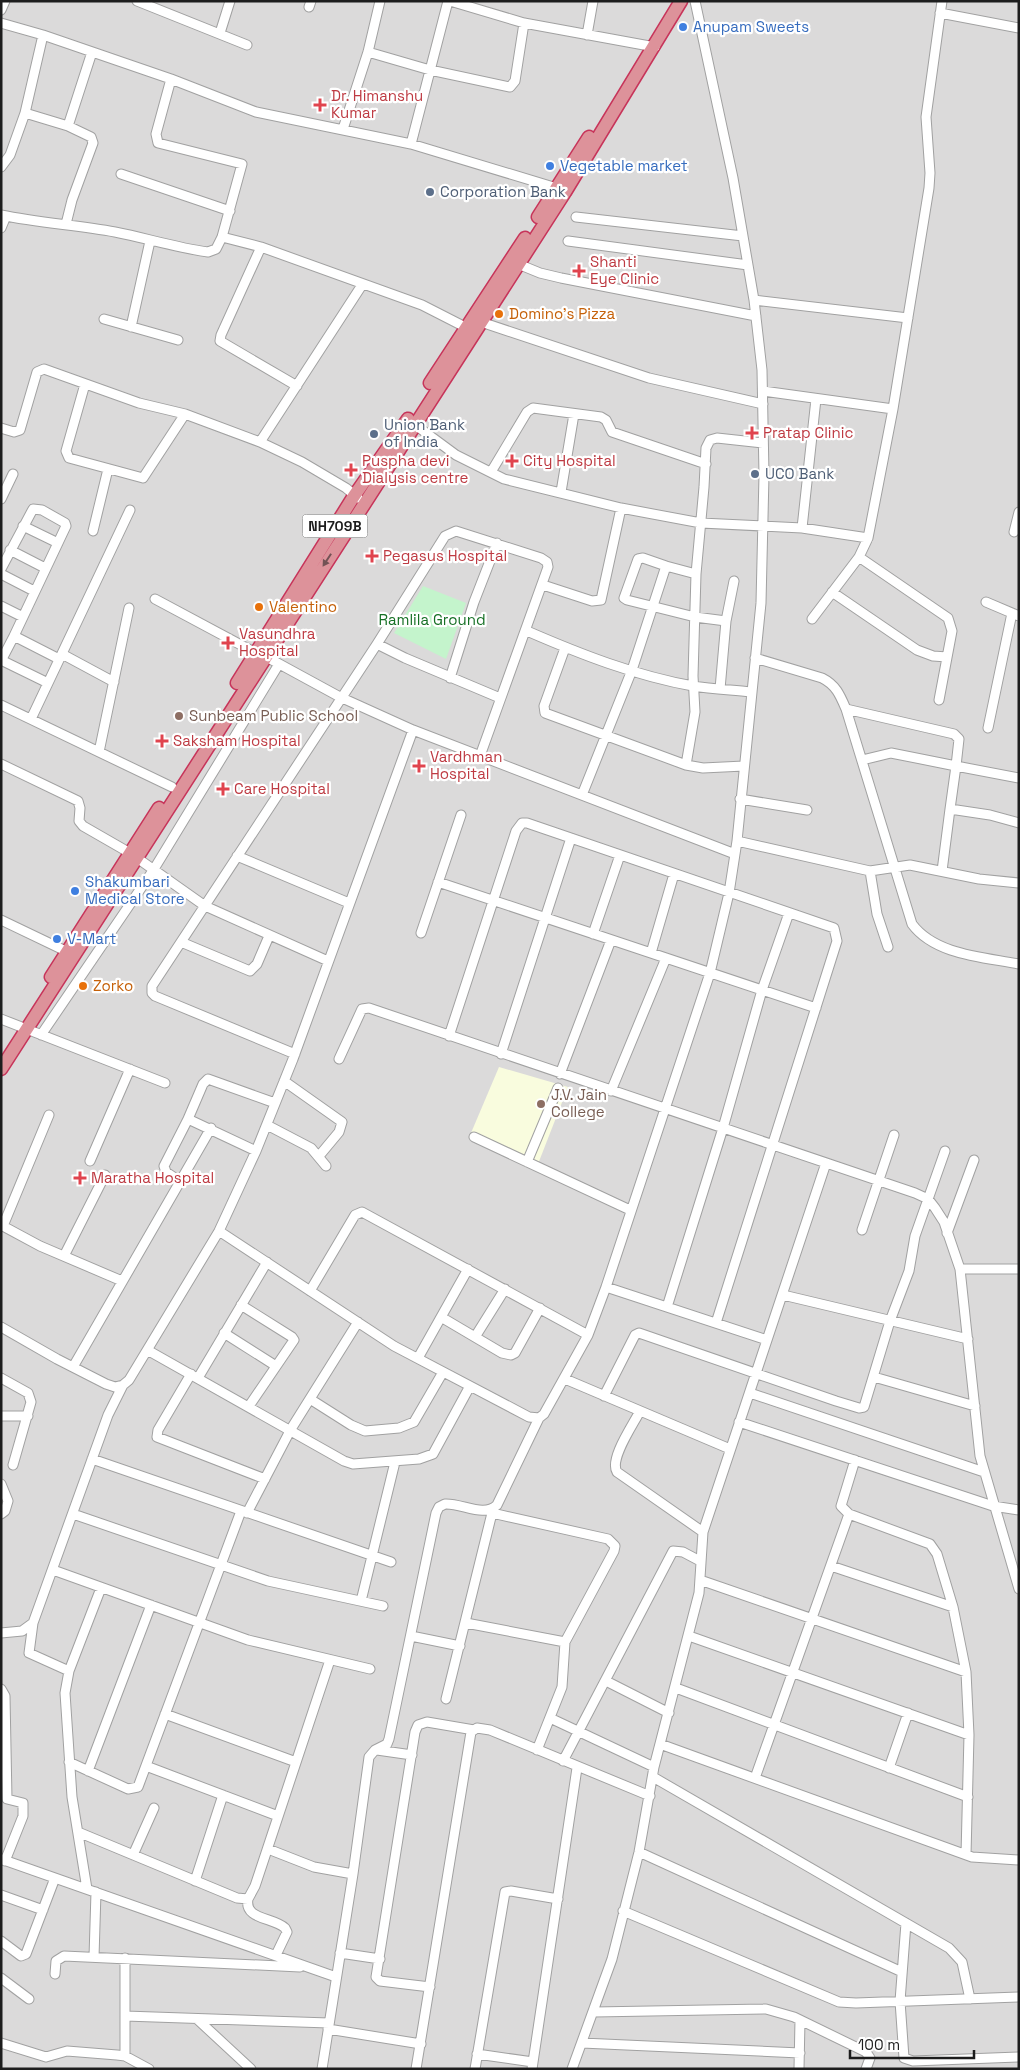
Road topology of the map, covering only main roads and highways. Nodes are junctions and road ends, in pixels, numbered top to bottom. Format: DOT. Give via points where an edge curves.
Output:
graph roads {
  1 [pos="672,1"];
  2 [pos="681,1"];
  3 [pos="651,46"];
  4 [pos="561,190"];
  5 [pos="473,325"];
  6 [pos="359,499"];
  7 [pos="259,654"];
  8 [pos="134,855"];
  9 [pos="23,1029"];
  10 [pos="1,1055"];
  11 [pos="1,1069"];
  1 -- 3 [label="highway, NH709B"];
  2 -- 3 [label="highway, NH709B"];
  3 -- 4 [label="highway, NH709B"];
  4 -- 5 [label="highway, NH709B"];
  4 -- 5 [label="highway, NH709B" via="518,264"];
  5 -- 6 [label="highway, NH709B" via="408,419"];
  5 -- 6 [label="highway, NH709B" via="414,424"];
  6 -- 7 [label="highway, NH709B"];
  7 -- 8 [label="highway, NH709B"];
  7 -- 8 [label="highway, NH709B" via="172,787"];
  8 -- 9 [label="highway, NH709B"];
  9 -- 10 [label="highway, NH709B"];
  9 -- 11 [label="highway, NH709B"];
}
